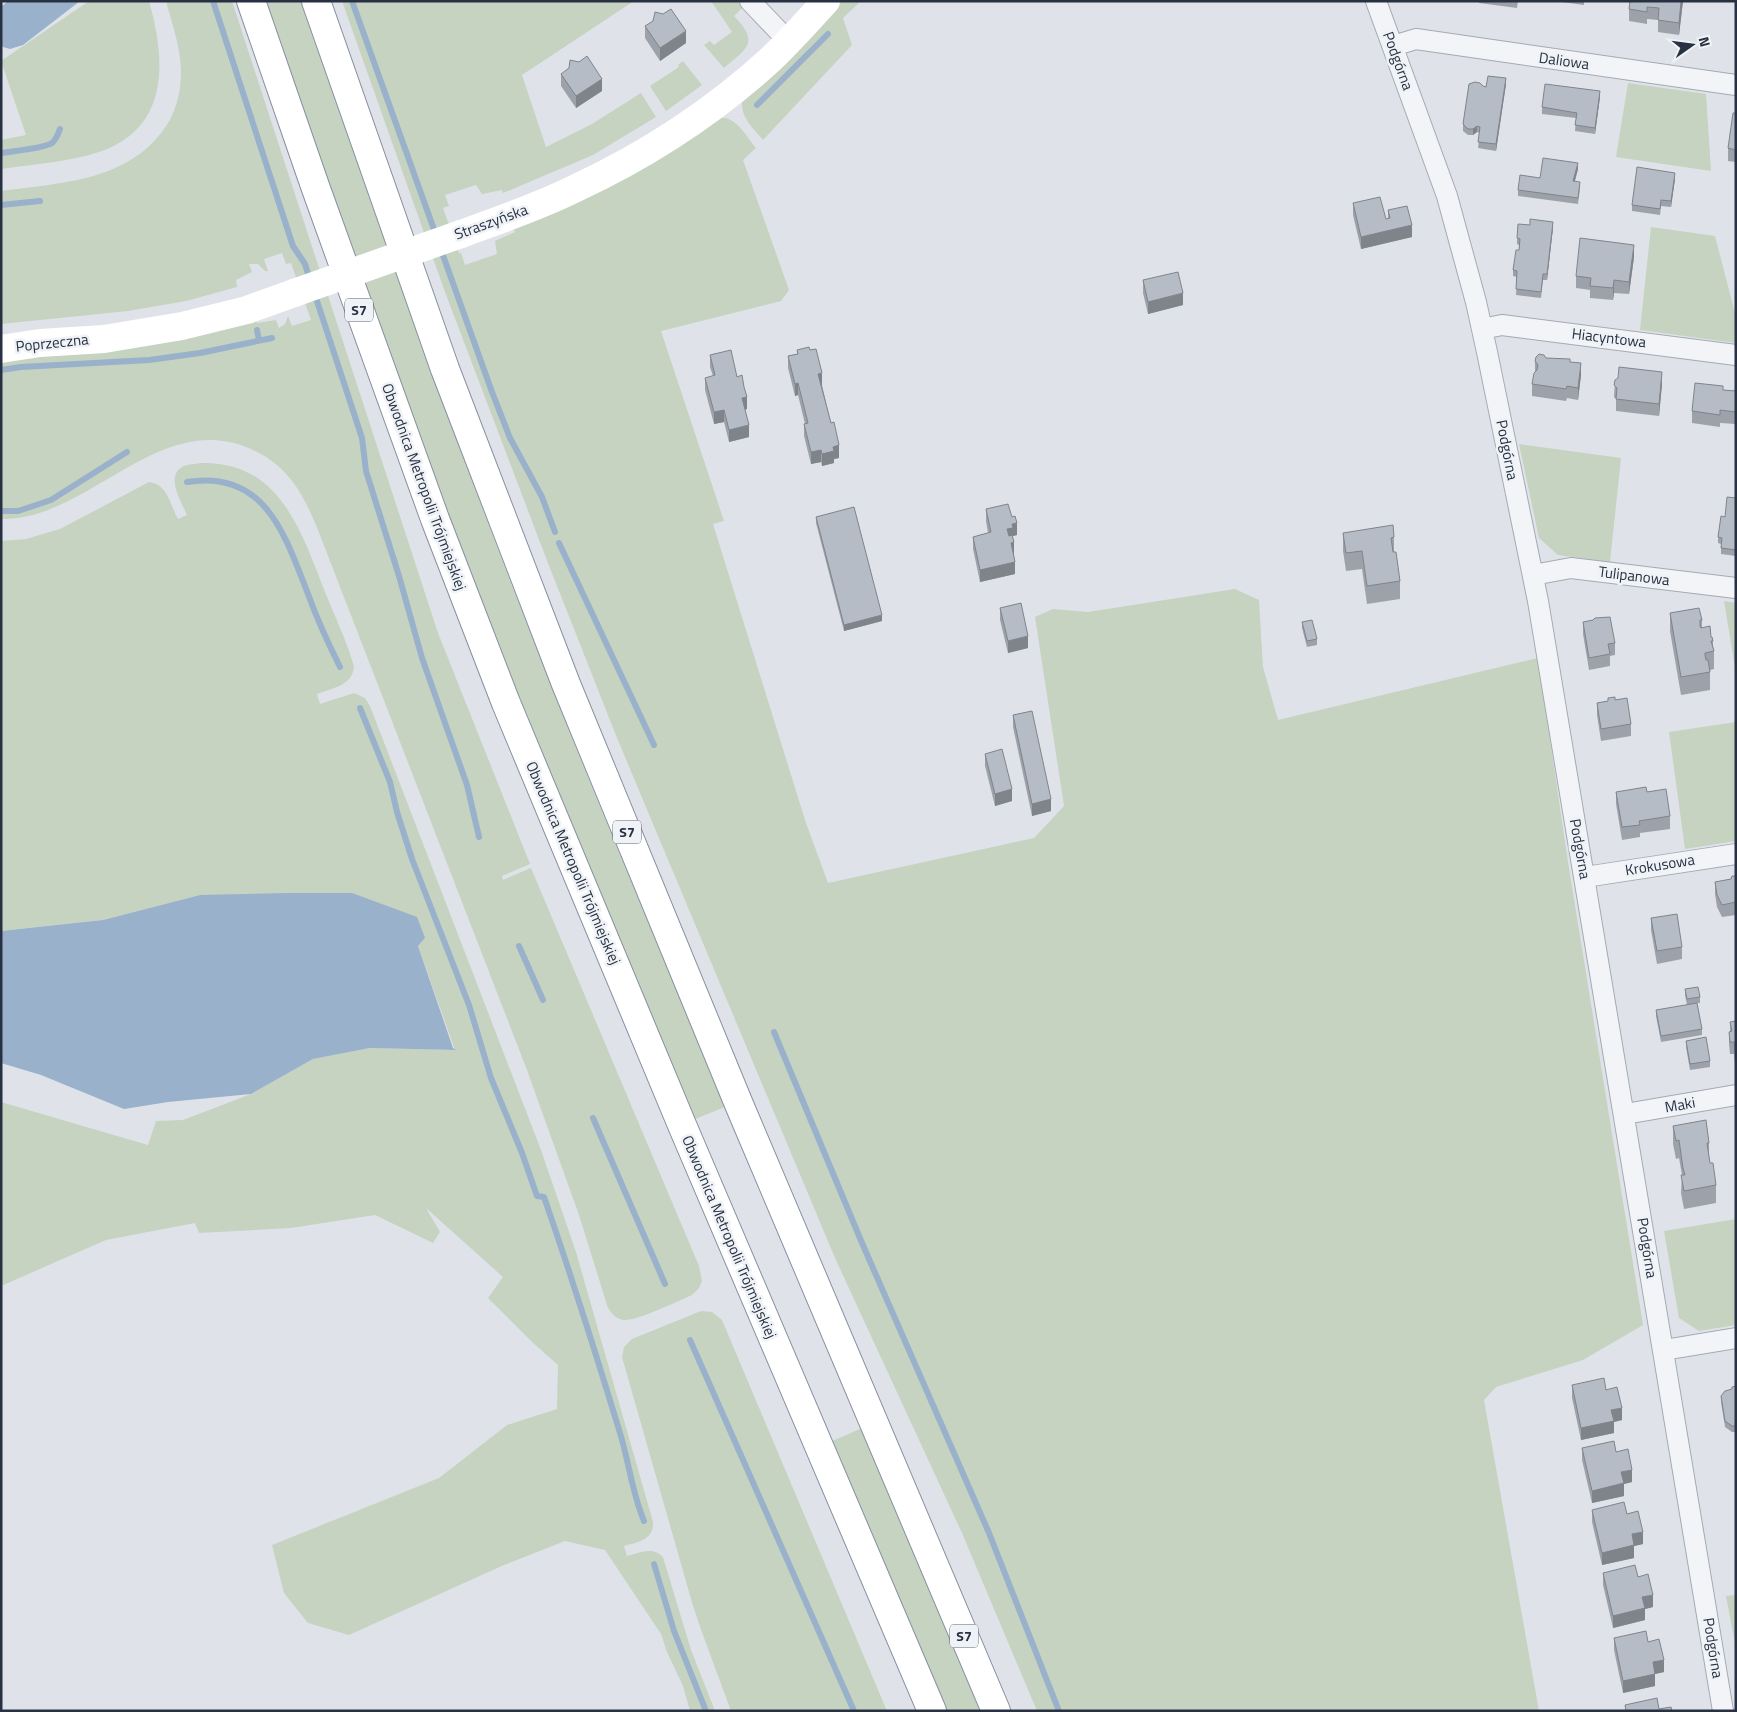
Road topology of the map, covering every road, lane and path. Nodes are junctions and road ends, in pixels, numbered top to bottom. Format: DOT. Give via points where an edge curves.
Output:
graph roads {
  1 [pos="252,1"];
  2 [pos="316,1"];
  3 [pos="750,1"];
  4 [pos="826,1"];
  5 [pos="1376,1"];
  6 [pos="789,42"];
  7 [pos="1393,46"];
  8 [pos="1736,85"];
  9 [pos="1482,329"];
  10 [pos="104,339"];
  11 [pos="1,349"];
  12 [pos="1736,355"];
  13 [pos="1533,575"];
  14 [pos="1736,588"];
  15 [pos="1736,854"];
  16 [pos="1584,877"];
  17 [pos="1736,1095"];
  18 [pos="1624,1114"];
  19 [pos="1736,1338"];
  20 [pos="1664,1350"];
  21 [pos="932,1711"];
  22 [pos="996,1711"];
  23 [pos="1723,1711"];
  1 -- 21 [label="main road, Obwodnica Metropolii Trójmiejskiej / S7" via="408,445 506,703"];
  2 -- 22 [label="main road, S7" via="445,369 566,684 738,1102"];
  3 -- 6 [label="street"];
  4 -- 6 [label="main road, Straszyńska"];
  5 -- 7 [label="street, Podgórna"];
  6 -- 10 [label="main road, Straszyńska, bridge" via="722,99 674,133 574,189 521,212 247,310 182,326"];
  7 -- 8 [label="street, Daliowa" via="1416,39"];
  7 -- 9 [label="street, Podgórna" via="1447,196"];
  9 -- 12 [label="street, Hiacyntowa" via="1502,325"];
  9 -- 13 [label="street, Podgórna"];
  10 -- 11 [label="main road, Poprzeczna"];
  13 -- 14 [label="street, Tulipanowa" via="1570,568"];
  13 -- 16 [label="street, Podgórna"];
  15 -- 16 [label="street, Krokusowa"];
  16 -- 18 [label="street, Podgórna"];
  17 -- 18 [label="street, Maki"];
  18 -- 20 [label="street, Podgórna"];
  19 -- 20 [label="street"];
  20 -- 23 [label="street, Podgórna"];
}
